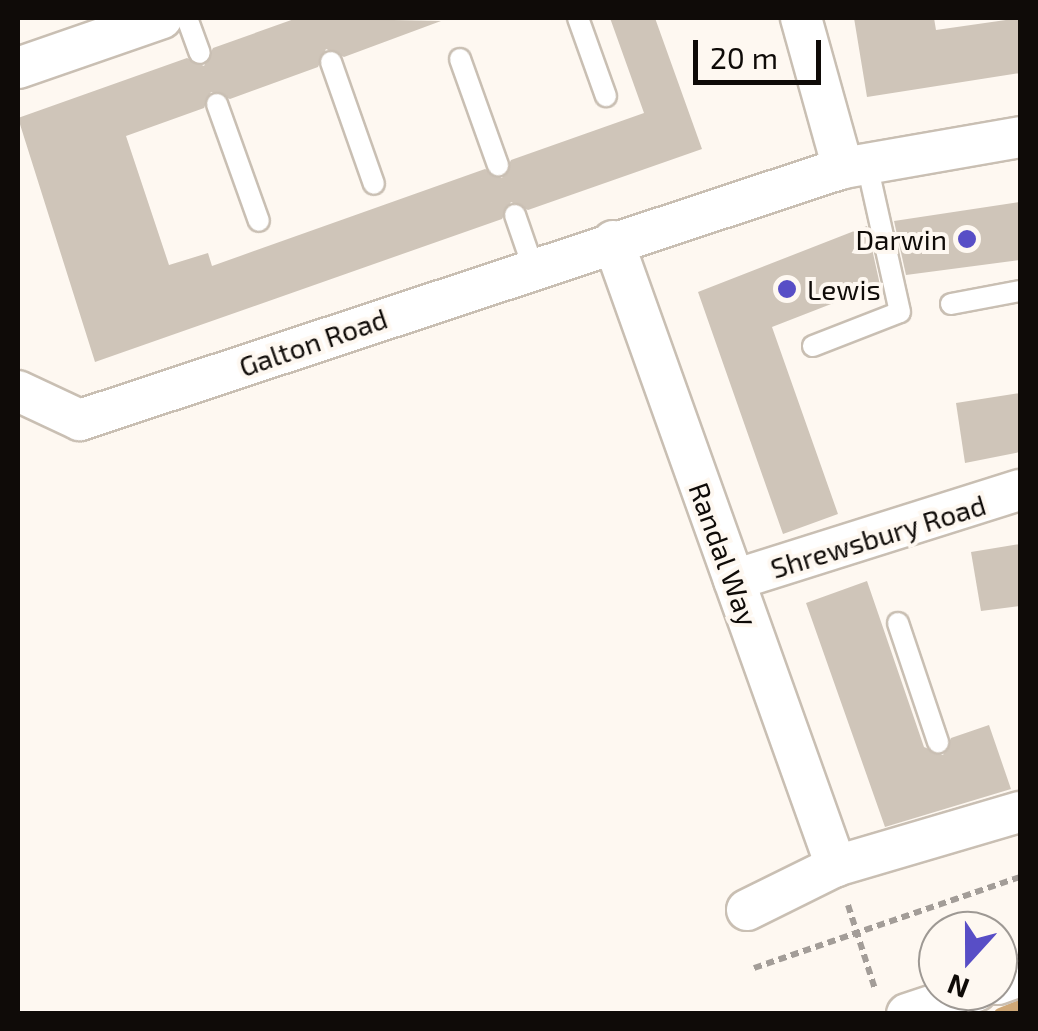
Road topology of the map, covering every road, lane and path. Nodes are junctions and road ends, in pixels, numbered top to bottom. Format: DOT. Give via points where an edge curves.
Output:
graph roads {
  1 [pos="162,18"];
  2 [pos="187,18"];
  3 [pos="578,18"];
  4 [pos="801,18"];
  5 [pos="200,53"];
  6 [pos="460,59"];
  7 [pos="331,62"];
  8 [pos="18,68"];
  9 [pos="606,96"];
  10 [pos="218,104"];
  11 [pos="1020,137"];
  12 [pos="498,164"];
  13 [pos="855,166"];
  14 [pos="374,184"];
  15 [pos="515,215"];
  16 [pos="259,221"];
  17 [pos="612,241"];
  18 [pos="533,267"];
  19 [pos="1020,291"];
  20 [pos="951,304"];
  21 [pos="813,346"];
  22 [pos="18,391"];
  23 [pos="1020,490"];
  24 [pos="734,580"];
  25 [pos="898,622"];
  26 [pos="938,742"];
  27 [pos="1020,812"];
  28 [pos="836,866"];
  29 [pos="1020,878"];
  30 [pos="747,910"];
  31 [pos="858,935"];
  32 [pos="754,968"];
  33 [pos="918,1001"];
  34 [pos="892,1006"];
  1 -- 8 [label="street"];
  2 -- 5 [label="lane"];
  3 -- 9 [label="lane"];
  4 -- 13 [label="street"];
  6 -- 12 [label="lane"];
  7 -- 14 [label="lane"];
  10 -- 16 [label="lane"];
  11 -- 13 [label="street, Galton Road"];
  13 -- 17 [label="street, Galton Road"];
  13 -- 21 [label="lane" via="900,312"];
  15 -- 18 [label="lane"];
  17 -- 18 [label="street, Galton Road"];
  17 -- 24 [label="street, Randal Way"];
  18 -- 22 [label="street, Galton Road" via="80,420"];
  19 -- 20 [label="lane"];
  23 -- 24 [label="street, Shrewsbury Road"];
  24 -- 28 [label="street, Randal Way"];
  25 -- 26 [label="lane"];
  27 -- 28 [label="street" via="963,817"];
  28 -- 30 [label="street"];
  29 -- 31 [label="path"];
  31 -- 32 [label="path"];
  31 -- 34 [label="path"];
  33 -- 34 [label="street"];
}
